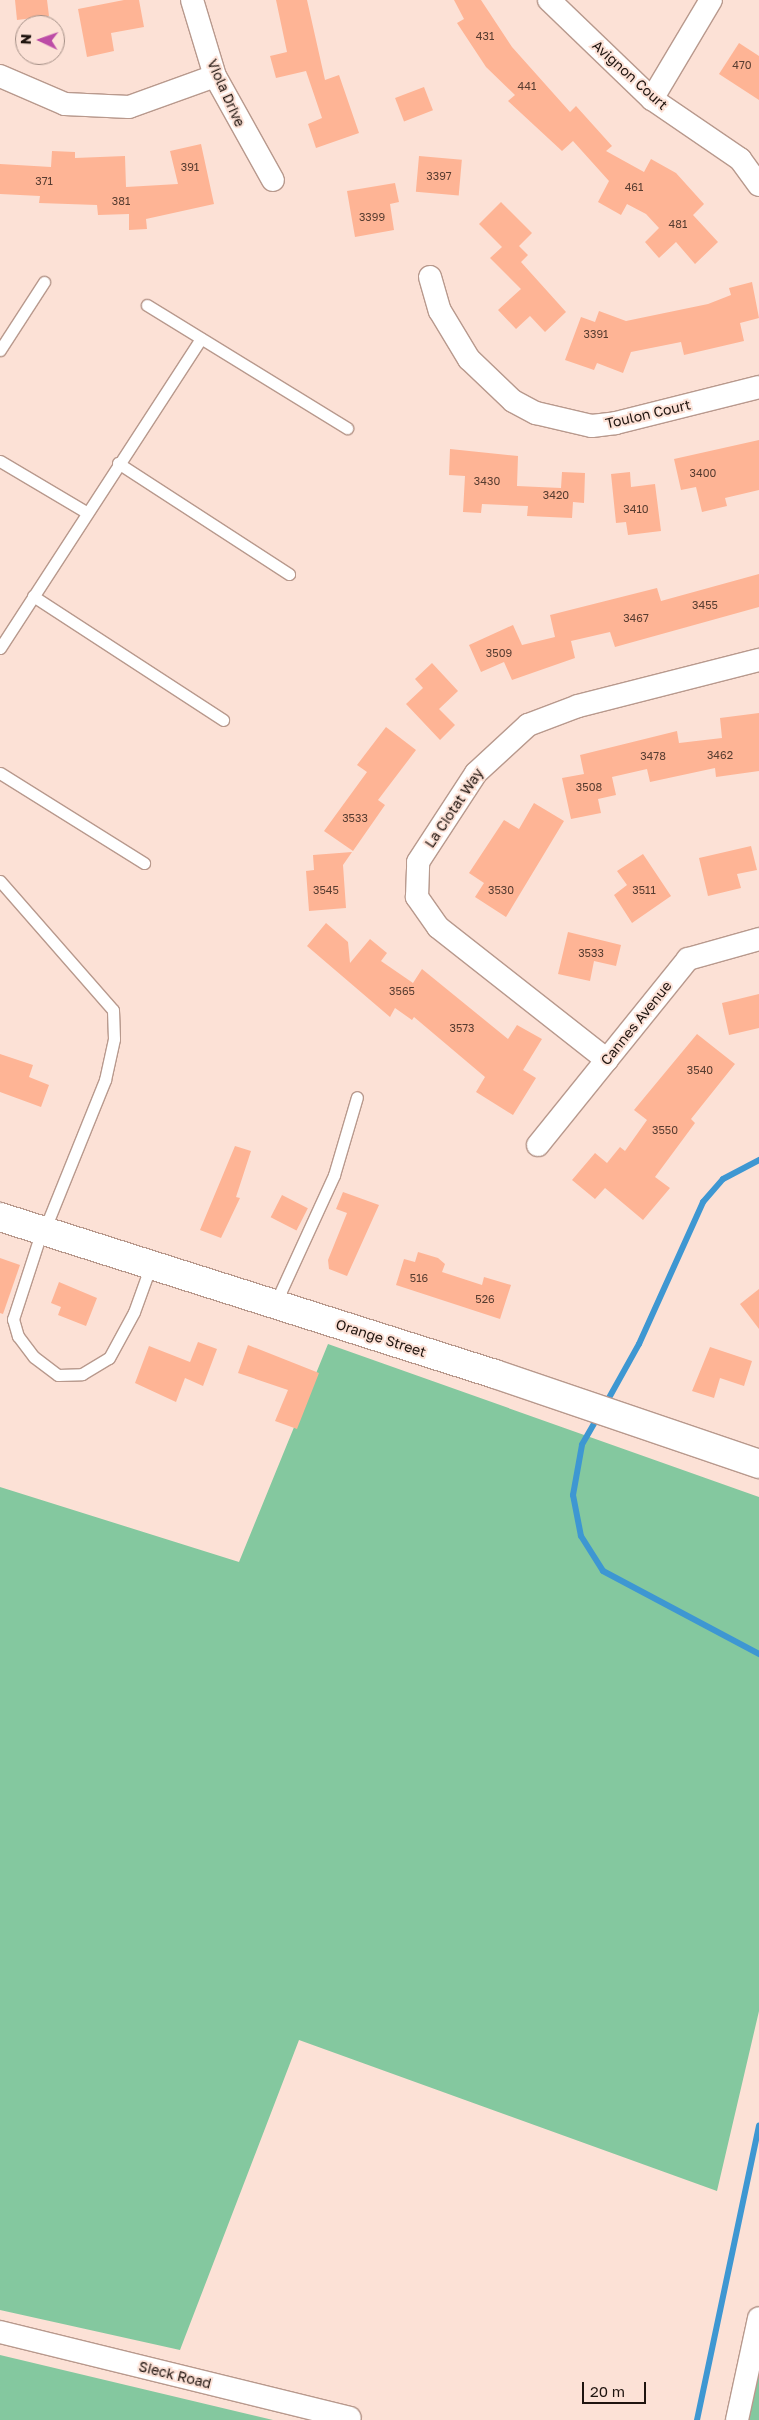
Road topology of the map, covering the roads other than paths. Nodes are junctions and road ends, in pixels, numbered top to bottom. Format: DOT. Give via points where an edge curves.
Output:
graph roads {
  1 [pos="192,0"];
  2 [pos="549,0"];
  3 [pos="711,0"];
  4 [pos="0,76"];
  5 [pos="215,76"];
  6 [pos="652,99"];
  7 [pos="273,180"];
  8 [pos="759,185"];
  9 [pos="430,276"];
  10 [pos="44,282"];
  11 [pos="147,305"];
  12 [pos="201,338"];
  13 [pos="0,350"];
  14 [pos="759,387"];
  15 [pos="347,428"];
  16 [pos="0,461"];
  17 [pos="118,463"];
  18 [pos="86,512"];
  19 [pos="289,574"];
  20 [pos="33,596"];
  21 [pos="0,648"];
  22 [pos="759,660"];
  23 [pos="223,720"];
  24 [pos="0,772"];
  25 [pos="144,863"];
  26 [pos="0,881"];
  27 [pos="759,939"];
  28 [pos="607,1060"];
  29 [pos="357,1097"];
  30 [pos="538,1145"];
  31 [pos="0,1217"];
  32 [pos="43,1231"];
  33 [pos="151,1265"];
  34 [pos="275,1304"];
  35 [pos="759,1464"];
  36 [pos="759,2318"];
  37 [pos="0,2332"];
  38 [pos="353,2419"];
  39 [pos="737,2420"];
  1 -- 5 [label="street, Viola Drive"];
  2 -- 6 [label="street, Avignon Court"];
  3 -- 6 [label="street"];
  4 -- 5 [label="street" via="65,104 129,107"];
  5 -- 7 [label="street, Viola Drive"];
  6 -- 8 [label="street, Avignon Court" via="740,159"];
  9 -- 14 [label="street, Toulon Court" via="440,311 469,358 513,401 536,413 592,426 616,423"];
  10 -- 13 [label="lane"];
  11 -- 12 [label="lane"];
  12 -- 15 [label="lane"];
  12 -- 17 [label="lane"];
  16 -- 18 [label="lane"];
  17 -- 18 [label="lane"];
  17 -- 19 [label="lane"];
  18 -- 20 [label="lane"];
  20 -- 21 [label="lane"];
  20 -- 23 [label="lane"];
  22 -- 28 [label="street, La Ciotat Way" via="578,706 528,724 476,773 418,862 417,897 438,928"];
  24 -- 25 [label="lane"];
  26 -- 32 [label="lane" via="113,1010 114,1039 105,1080"];
  27 -- 28 [label="street, Cannes Avenue" via="688,959"];
  28 -- 30 [label="street, Cannes Avenue"];
  29 -- 34 [label="lane" via="334,1175"];
  31 -- 32 [label="street, Orange Street"];
  32 -- 33 [label="street, Orange Street"];
  32 -- 33 [label="lane" via="13,1319 18,1336 34,1357 58,1375 82,1374 109,1358 134,1312"];
  33 -- 34 [label="street, Orange Street"];
  34 -- 35 [label="street, Orange Street"];
  36 -- 39 [label="street"];
  37 -- 38 [label="street, Sieck Road"];
}
